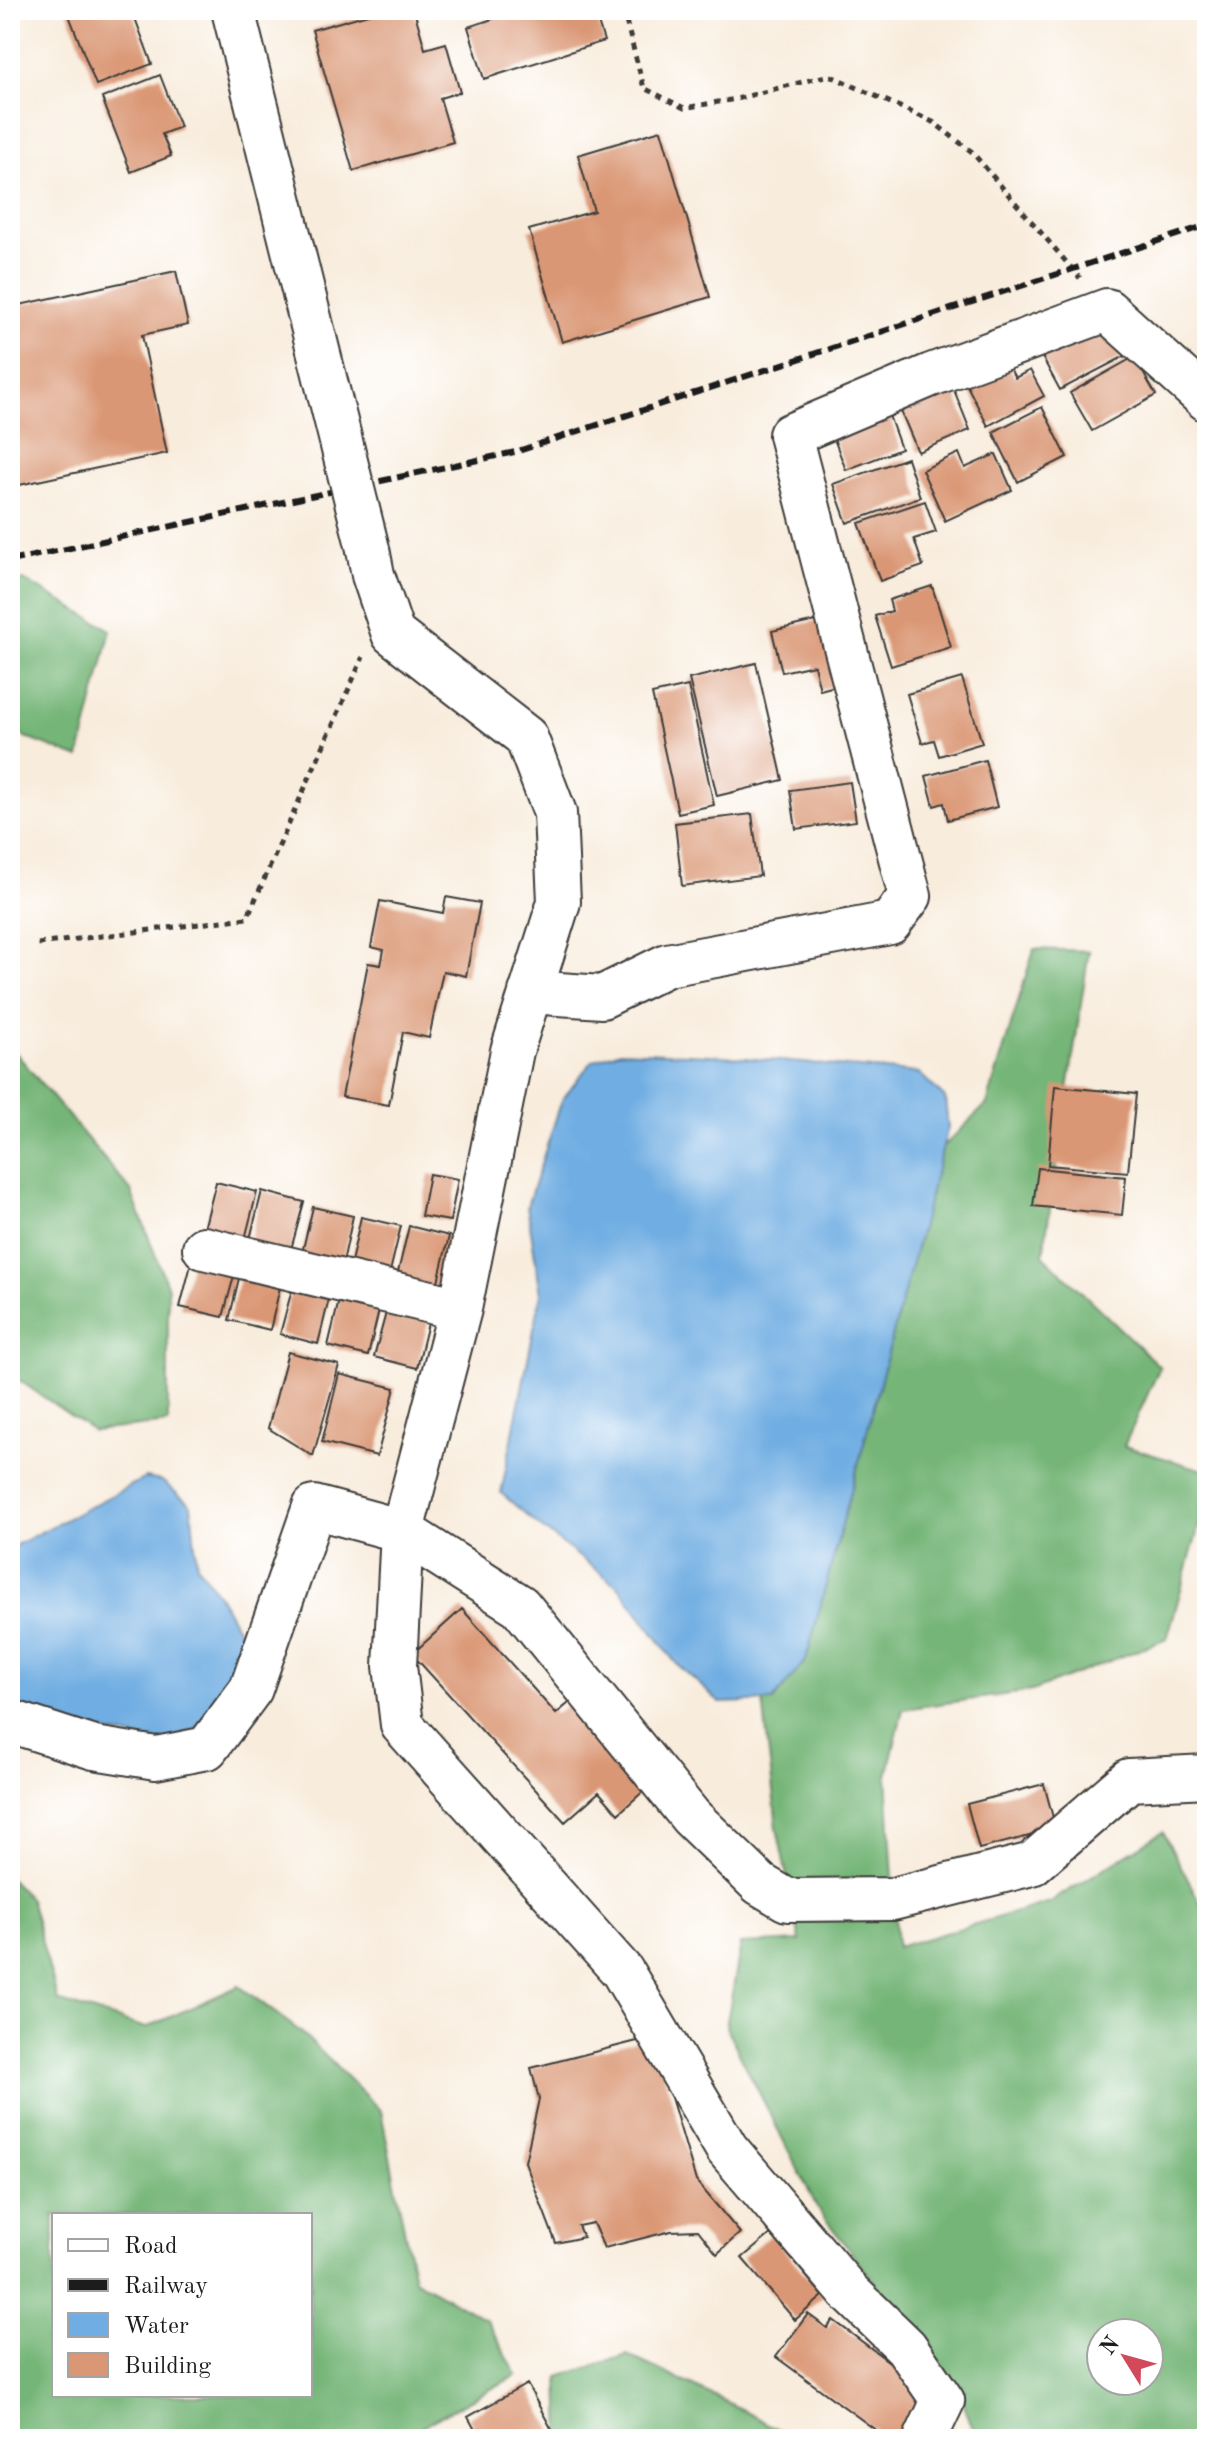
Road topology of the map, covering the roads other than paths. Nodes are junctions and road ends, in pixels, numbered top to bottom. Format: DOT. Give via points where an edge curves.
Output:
graph roads {
  1 [pos="233,10"];
  2 [pos="1207,400"];
  3 [pos="530,992"];
  4 [pos="204,1248"];
  5 [pos="460,1309"];
  6 [pos="402,1531"];
  7 [pos="10,1721"];
  8 [pos="1207,1776"];
  9 [pos="925,2439"];
  1 -- 3 [label="street, bridge" via="373,575 393,634 526,737 555,813 559,902"];
  2 -- 3 [label="street" via="1107,310 931,375 790,435 910,896 890,923 667,965 602,997"];
  3 -- 5 [label="street" via="512,1051"];
  4 -- 5 [label="street"];
  5 -- 6 [label="street"];
  6 -- 7 [label="street" via="314,1507 251,1689 207,1748 156,1758 94,1748"];
  6 -- 8 [label="street" via="520,1606 691,1817 760,1884 787,1900 893,1899 1032,1864 1129,1780"];
  6 -- 9 [label="street" via="395,1666 402,1725 622,1971 727,2149 849,2292 906,2347 943,2401"];
}
